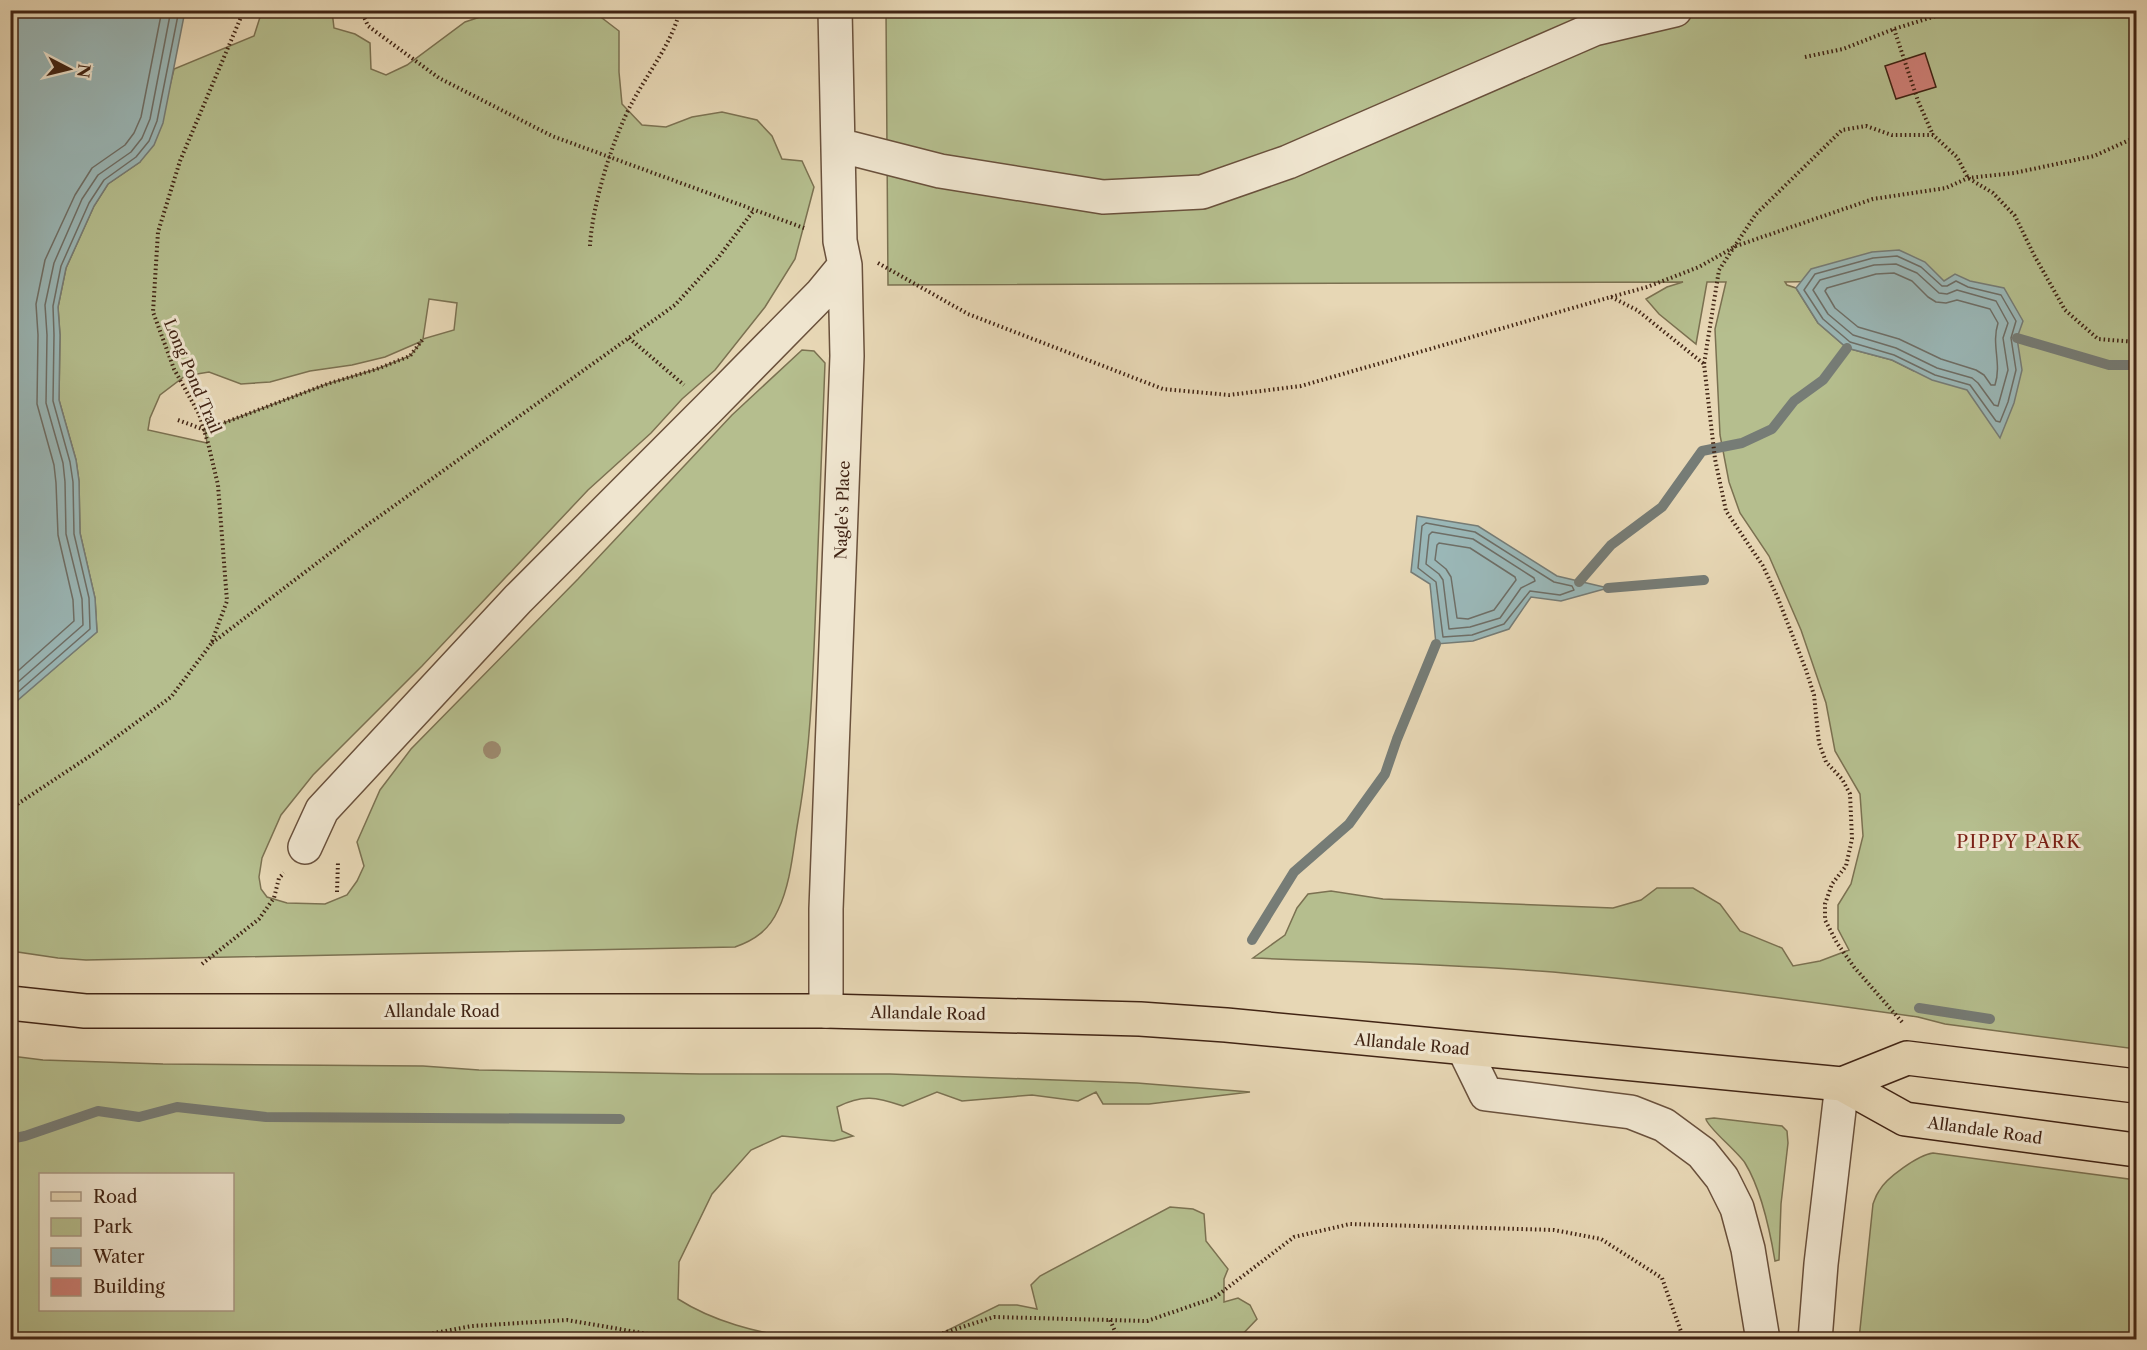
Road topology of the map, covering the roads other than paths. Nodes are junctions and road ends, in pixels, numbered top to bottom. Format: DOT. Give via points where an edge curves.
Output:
graph roads {
  1 [pos="835,10"];
  2 [pos="1675,10"];
  3 [pos="1634,15"];
  4 [pos="838,145"];
  5 [pos="843,253"];
  6 [pos="305,847"];
  7 [pos="10,1003"];
  8 [pos="826,1011"];
  9 [pos="1464,1049"];
  10 [pos="1842,1084"];
  11 [pos="2136,1086"];
  12 [pos="2136,1150"];
  13 [pos="1763,1340"];
  14 [pos="1815,1340"];
  1 -- 4 [label="street, Nagle's Place"];
  2 -- 3 [label="street"];
  3 -- 4 [label="street" via="1594,28 1288,162 1202,192 1103,197 940,171"];
  4 -- 5 [label="street, Nagle's Place"];
  5 -- 6 [label="street" via="822,293 518,599 322,810"];
  5 -- 8 [label="street, Nagle's Place" via="847,356 826,909"];
  7 -- 8 [label="main road, Allandale Road" via="85,1011"];
  8 -- 9 [label="main road, Allandale Road" via="1140,1019"];
  9 -- 10 [label="main road, Allandale Road"];
  9 -- 13 [label="street" via="1486,1094 1631,1112 1664,1125 1702,1153 1722,1178 1737,1208"];
  10 -- 11 [label="main road, Allandale Road" via="1907,1058"];
  10 -- 12 [label="main road, Allandale Road" via="1905,1119"];
  10 -- 14 [label="street"];
}
